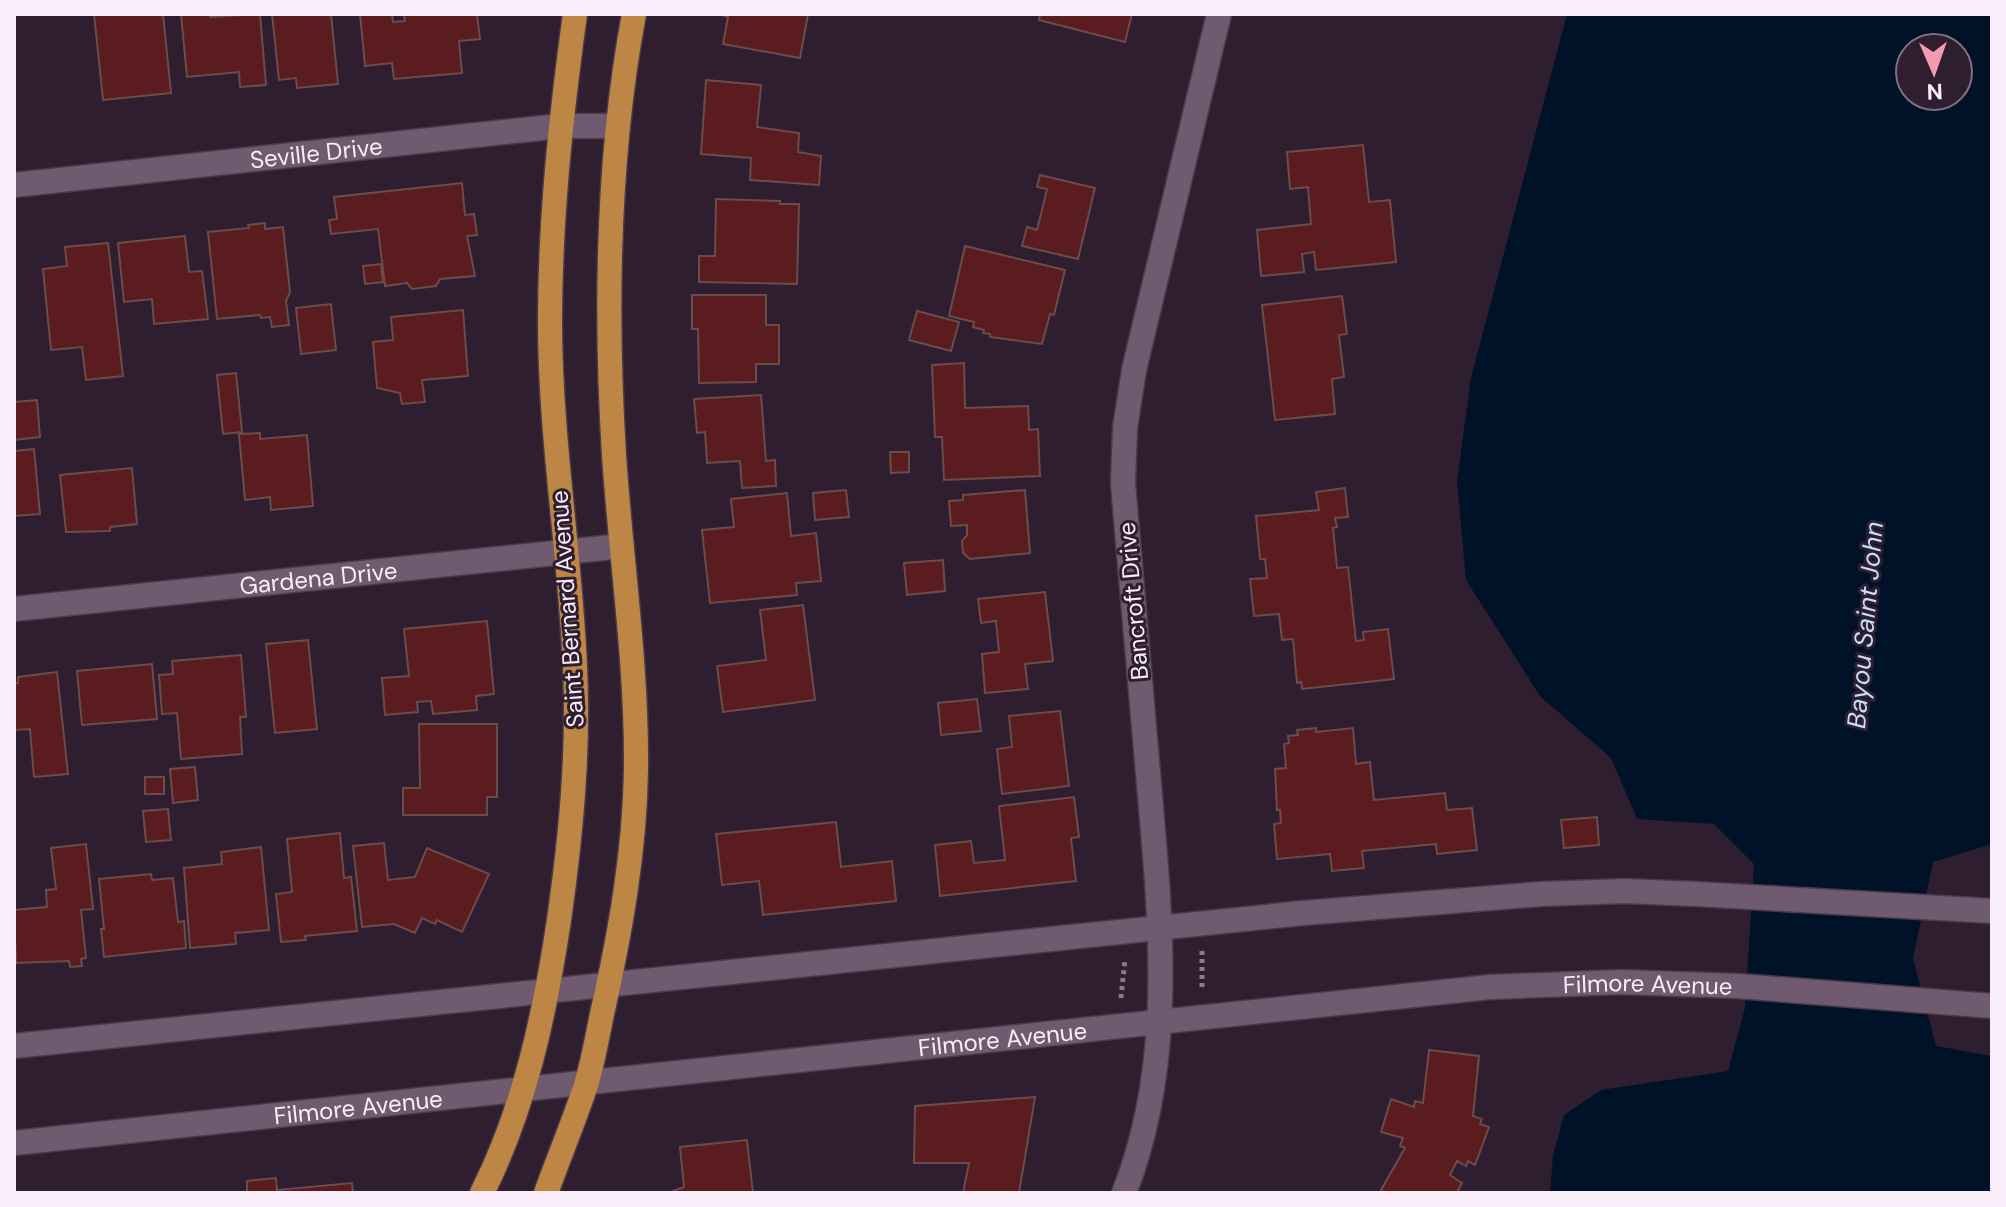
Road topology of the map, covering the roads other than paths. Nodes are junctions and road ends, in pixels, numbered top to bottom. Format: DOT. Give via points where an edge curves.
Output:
graph roads {
  1 [pos="575,14"];
  2 [pos="634,14"];
  3 [pos="1219,14"];
  4 [pos="560,126"];
  5 [pos="618,126"];
  6 [pos="14,185"];
  7 [pos="622,546"];
  8 [pos="564,552"];
  9 [pos="14,609"];
  10 [pos="1992,911"];
  11 [pos="1162,929"];
  12 [pos="609,984"];
  13 [pos="548,990"];
  14 [pos="1992,1006"];
  15 [pos="1158,1023"];
  16 [pos="14,1046"];
  17 [pos="587,1083"];
  18 [pos="521,1091"];
  19 [pos="14,1143"];
  20 [pos="482,1193"];
  21 [pos="546,1193"];
  22 [pos="1124,1193"];
  1 -- 4 [label="main road, Saint Bernard Avenue"];
  2 -- 5 [label="main road"];
  3 -- 11 [label="street, Bancroft Drive" via="1134,370 1125,428 1123,483"];
  4 -- 5 [label="street, Seville Drive"];
  4 -- 6 [label="street, Seville Drive"];
  4 -- 8 [label="main road, Saint Bernard Avenue" via="550,323"];
  5 -- 7 [label="main road" via="609,356"];
  7 -- 8 [label="street, Gardena Drive"];
  7 -- 12 [label="main road" via="634,663 636,771 629,866"];
  8 -- 9 [label="street, Gardena Drive"];
  8 -- 13 [label="main road, Saint Bernard Avenue" via="575,666 576,771"];
  10 -- 11 [label="street" via="1625,891 1303,913"];
  11 -- 12 [label="street"];
  11 -- 15 [label="street, Bancroft Drive"];
  12 -- 13 [label="street"];
  12 -- 17 [label="main road"];
  13 -- 16 [label="street"];
  13 -- 18 [label="main road, Saint Bernard Avenue"];
  14 -- 15 [label="street, Filmore Avenue" via="1621,982 1490,987"];
  15 -- 17 [label="street, Filmore Avenue"];
  15 -- 22 [label="street, Bancroft Drive" via="1149,1116"];
  17 -- 18 [label="street, Filmore Avenue"];
  17 -- 21 [label="main road"];
  18 -- 19 [label="street, Filmore Avenue"];
  18 -- 20 [label="main road, Saint Bernard Avenue"];
}
